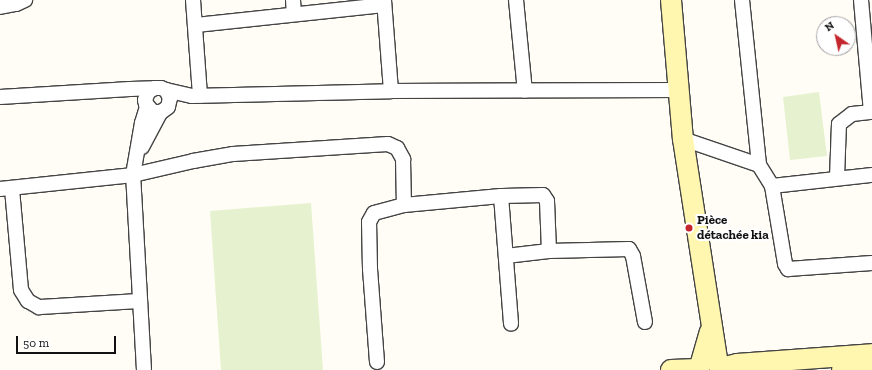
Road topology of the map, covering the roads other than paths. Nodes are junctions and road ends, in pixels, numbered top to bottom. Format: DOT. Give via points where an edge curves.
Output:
graph roads {
  1 [pos="25,0"];
  2 [pos="193,0"];
  3 [pos="293,0"];
  4 [pos="516,0"];
  5 [pos="671,0"];
  6 [pos="742,0"];
  7 [pos="862,0"];
  8 [pos="384,2"];
  9 [pos="0,7"];
  10 [pos="294,14"];
  11 [pos="196,25"];
  12 [pos="130,89"];
  13 [pos="160,89"];
  14 [pos="679,90"];
  15 [pos="391,91"];
  16 [pos="525,91"];
  17 [pos="196,96"];
  18 [pos="0,97"];
  19 [pos="147,106"];
  20 [pos="164,110"];
  21 [pos="872,112"];
  22 [pos="683,139"];
  23 [pos="759,165"];
  24 [pos="134,169"];
  25 [pos="872,175"];
  26 [pos="837,178"];
  27 [pos="772,186"];
  28 [pos="6,189"];
  29 [pos="501,196"];
  30 [pos="404,205"];
  31 [pos="549,251"];
  32 [pos="506,256"];
  33 [pos="872,263"];
  34 [pos="140,301"];
  35 [pos="645,322"];
  36 [pos="511,324"];
  37 [pos="872,354"];
  38 [pos="377,362"];
  39 [pos="710,368"];
  40 [pos="872,368"];
  41 [pos="144,370"];
  42 [pos="672,370"];
  43 [pos="842,370"];
  1 -- 9 [label="street"];
  2 -- 11 [label="street"];
  3 -- 10 [label="street"];
  4 -- 16 [label="street"];
  5 -- 14 [label="main road"];
  6 -- 23 [label="street"];
  7 -- 21 [label="street"];
  8 -- 10 [label="street"];
  8 -- 15 [label="street"];
  10 -- 11 [label="street"];
  11 -- 17 [label="street"];
  12 -- 13 [label="street"];
  12 -- 18 [label="street"];
  12 -- 19 [label="street"];
  13 -- 17 [label="street"];
  13 -- 19 [label="street" via="148,92 145,100"];
  13 -- 20 [label="street" via="170,98"];
  14 -- 16 [label="street"];
  14 -- 22 [label="main road"];
  15 -- 16 [label="street"];
  15 -- 17 [label="street"];
  17 -- 20 [label="street"];
  19 -- 20 [label="street" via="153,112"];
  19 -- 24 [label="street"];
  20 -- 24 [label="street"];
  21 -- 26 [label="street" via="852,114 839,124"];
  22 -- 23 [label="street"];
  22 -- 39 [label="main road" via="711,325"];
  23 -- 27 [label="street"];
  24 -- 28 [label="street"];
  24 -- 30 [label="street" via="233,154 388,144 397,148 403,159"];
  24 -- 34 [label="street"];
  25 -- 26 [label="street"];
  26 -- 27 [label="street"];
  27 -- 33 [label="street" via="788,269"];
  28 -- 34 [label="street" via="21,290 28,301 39,308"];
  29 -- 30 [label="street"];
  29 -- 31 [label="street" via="539,194 546,197"];
  29 -- 32 [label="street"];
  30 -- 38 [label="street" via="374,212 368,222"];
  31 -- 32 [label="street"];
  31 -- 35 [label="street" via="631,250"];
  32 -- 36 [label="street"];
  34 -- 41 [label="street"];
  37 -- 39 [label="main road"];
  39 -- 42 [label="main road"];
  40 -- 43 [label="main road"];
}
